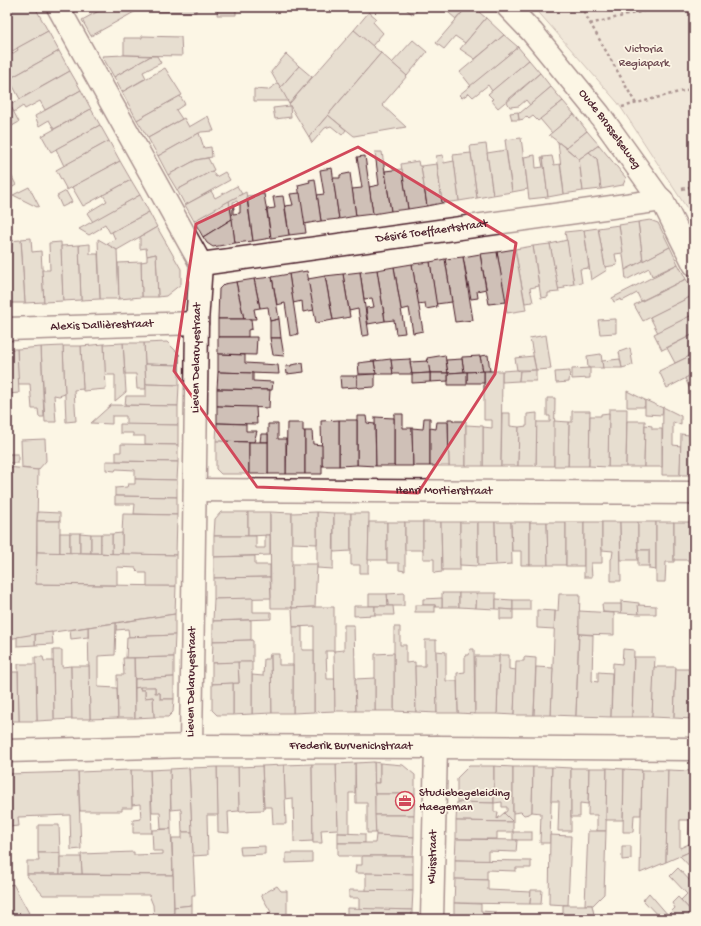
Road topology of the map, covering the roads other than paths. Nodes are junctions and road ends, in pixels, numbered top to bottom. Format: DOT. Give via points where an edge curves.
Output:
graph roads {
  1 [pos="58,7"];
  2 [pos="508,7"];
  3 [pos="662,200"];
  4 [pos="201,264"];
  5 [pos="694,264"];
  6 [pos="197,322"];
  7 [pos="7,329"];
  8 [pos="195,490"];
  9 [pos="694,493"];
  10 [pos="191,746"];
  11 [pos="436,746"];
  12 [pos="694,749"];
  13 [pos="7,750"];
  14 [pos="432,919"];
  1 -- 4 [label="street"];
  2 -- 3 [label="street, Oude Brusselseweg" via="532,32 599,114"];
  3 -- 4 [label="street, Désiré Toeffaertstraat"];
  3 -- 5 [label="street, Oude Brusselseweg"];
  4 -- 6 [label="street, Lieven Delaruyestraat"];
  6 -- 7 [label="street, Alexis Dallièrestraat"];
  6 -- 8 [label="street, Lieven Delaruyestraat"];
  8 -- 9 [label="street, Henri Mortierstraat"];
  8 -- 10 [label="street, Lieven Delaruyestraat"];
  10 -- 11 [label="street, Frederik Burvenichstraat"];
  10 -- 13 [label="street, Frederik Burvenichstraat"];
  11 -- 12 [label="street, Frederik Burvenichstraat"];
  11 -- 14 [label="street, Kluisstraat"];
}
